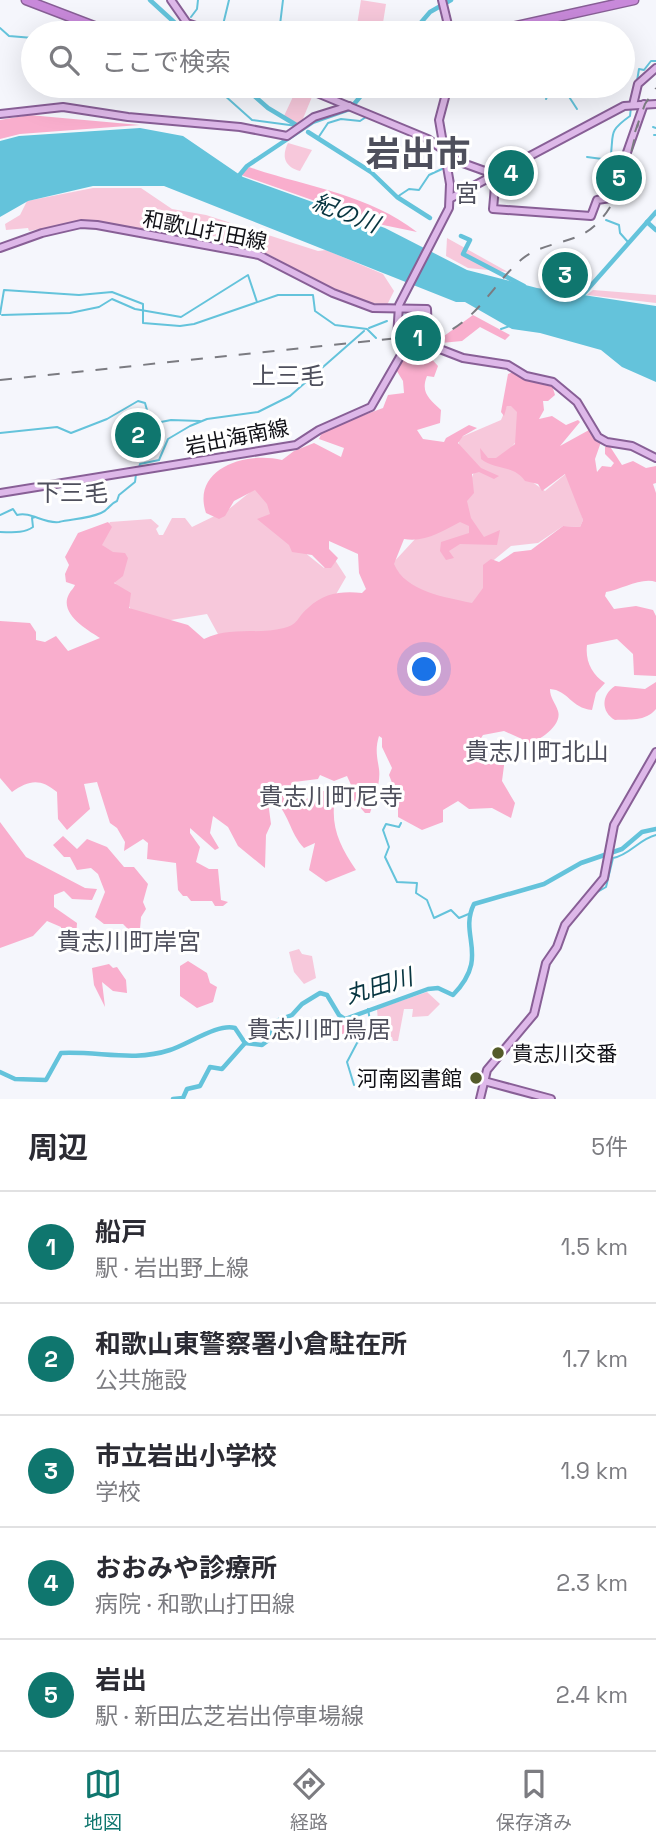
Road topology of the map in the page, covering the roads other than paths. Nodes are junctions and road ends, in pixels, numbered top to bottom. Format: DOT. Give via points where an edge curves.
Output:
graph roads {
  1 [pos="26,0"];
  2 [pos="33,0"];
  3 [pos="171,0"];
  4 [pos="634,0"];
  5 [pos="645,0"];
  6 [pos="81,21"];
  7 [pos="87,21"];
  8 [pos="186,21"];
  9 [pos="539,21"];
  10 [pos="550,21"];
  11 [pos="656,68"];
  12 [pos="635,97"];
  13 [pos="329,98"];
  14 [pos="445,98"];
  15 [pos="446,98"];
  16 [pos="635,98"];
  17 [pos="644,104"];
  18 [pos="656,104"];
  19 [pos="633,105"];
  20 [pos="351,107"];
  21 [pos="0,114"];
  22 [pos="440,143"];
  23 [pos="448,155"];
  24 [pos="497,176"];
  25 [pos="452,197"];
  26 [pos="0,248"];
  27 [pos="400,307"];
  28 [pos="428,332"];
  29 [pos="401,355"];
  30 [pos="656,458"];
  31 [pos="0,493"];
  32 [pos="656,752"];
  33 [pos="484,1081"];
  34 [pos="480,1099"];
  35 [pos="551,1099"];
  1 -- 6 [label="highway"];
  2 -- 7 [label="highway"];
  3 -- 8 [label="main road"];
  4 -- 9 [label="highway"];
  5 -- 10 [label="highway"];
  11 -- 12 [label="main road" via="638,84"];
  13 -- 20 [label="main road"];
  14 -- 22 [label="main road" via="439,115"];
  15 -- 23 [label="main road" via="442,116"];
  16 -- 19 [label="main road"];
  17 -- 18 [label="main road"];
  17 -- 19 [label="main road"];
  17 -- 24 [label="main road" via="611,198 597,200 591,216 493,209"];
  19 -- 24 [label="main road"];
  20 -- 21 [label="main road" via="314,117 287,136 62,107"];
  20 -- 22 [label="main road"];
  22 -- 23 [label="main road"];
  23 -- 24 [label="main road"];
  23 -- 25 [label="main road"];
  24 -- 25 [label="main road"];
  25 -- 27 [label="main road" via="452,207"];
  26 -- 27 [label="main road, 和歌山打田線" via="32,235 97,225 259,255 348,299 377,309"];
  27 -- 28 [label="main road, 和歌山打田線" via="427,309"];
  27 -- 29 [label="main road"];
  29 -- 30 [label="main road" via="432,346 463,358 508,365 526,376 553,383 577,402 602,440 632,446"];
  29 -- 31 [label="main road, 岩出海南線" via="371,407 296,445"];
  32 -- 33 [label="main road" via="617,818 604,878 573,912 547,961 534,1014 490,1065"];
  33 -- 34 [label="main road"];
  33 -- 35 [label="main road"];
}
